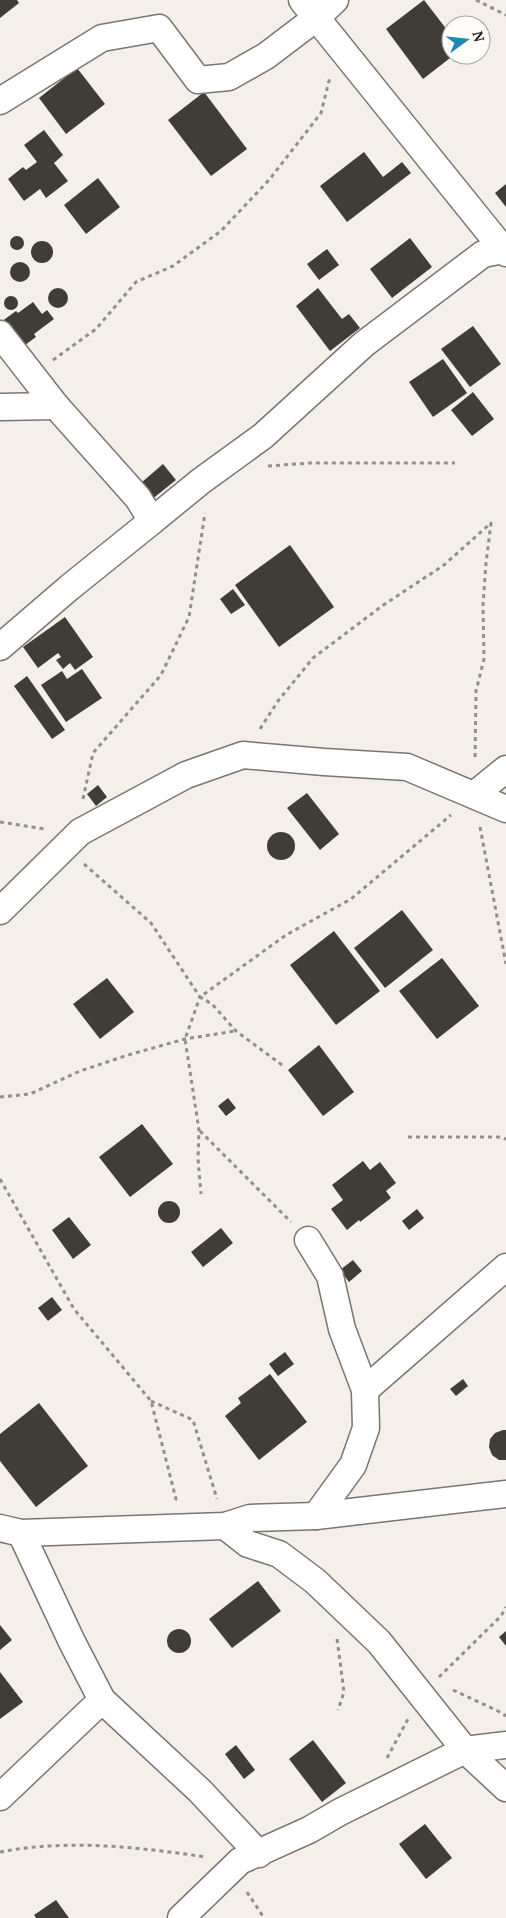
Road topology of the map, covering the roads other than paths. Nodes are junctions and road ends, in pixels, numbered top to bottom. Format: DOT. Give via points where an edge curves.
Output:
graph roads {
  1 [pos="335,0"];
  2 [pos="309,9"];
  3 [pos="0,102"];
  4 [pos="504,252"];
  5 [pos="0,334"];
  6 [pos="56,406"];
  7 [pos="0,407"];
  8 [pos="152,521"];
  9 [pos="0,647"];
  10 [pos="506,769"];
  11 [pos="474,796"];
  12 [pos="506,809"];
  13 [pos="0,911"];
  14 [pos="308,1240"];
  15 [pos="506,1267"];
  16 [pos="365,1390"];
  17 [pos="506,1494"];
  18 [pos="316,1516"];
  19 [pos="225,1526"];
  20 [pos="11,1530"];
  21 [pos="102,1700"];
  22 [pos="506,1745"];
  23 [pos="465,1750"];
  24 [pos="506,1788"];
  25 [pos="0,1796"];
  26 [pos="250,1858"];
  27 [pos="181,1918"];
  1 -- 2 [label="street"];
  2 -- 3 [label="street" via="266,56 229,77 198,80 159,28 102,38"];
  2 -- 4 [label="street"];
  4 -- 8 [label="street" via="483,254 364,344 263,436"];
  5 -- 6 [label="street"];
  6 -- 7 [label="street"];
  6 -- 8 [label="street" via="138,498"];
  8 -- 9 [label="street"];
  10 -- 11 [label="street"];
  11 -- 12 [label="street"];
  11 -- 13 [label="street" via="407,767 244,755 186,775 80,832"];
  14 -- 16 [label="street" via="330,1276 342,1329"];
  15 -- 16 [label="street"];
  16 -- 18 [label="street" via="366,1428 353,1466"];
  17 -- 18 [label="street"];
  18 -- 19 [label="street" via="250,1518"];
  19 -- 20 [label="street" via="161,1530"];
  19 -- 23 [label="street" via="248,1544 279,1554 315,1581 379,1642"];
  20 -- 21 [label="street"];
  21 -- 25 [label="street"];
  21 -- 26 [label="street" via="200,1791"];
  22 -- 23 [label="street"];
  23 -- 24 [label="street"];
  23 -- 26 [label="street"];
  26 -- 27 [label="street"];
}
